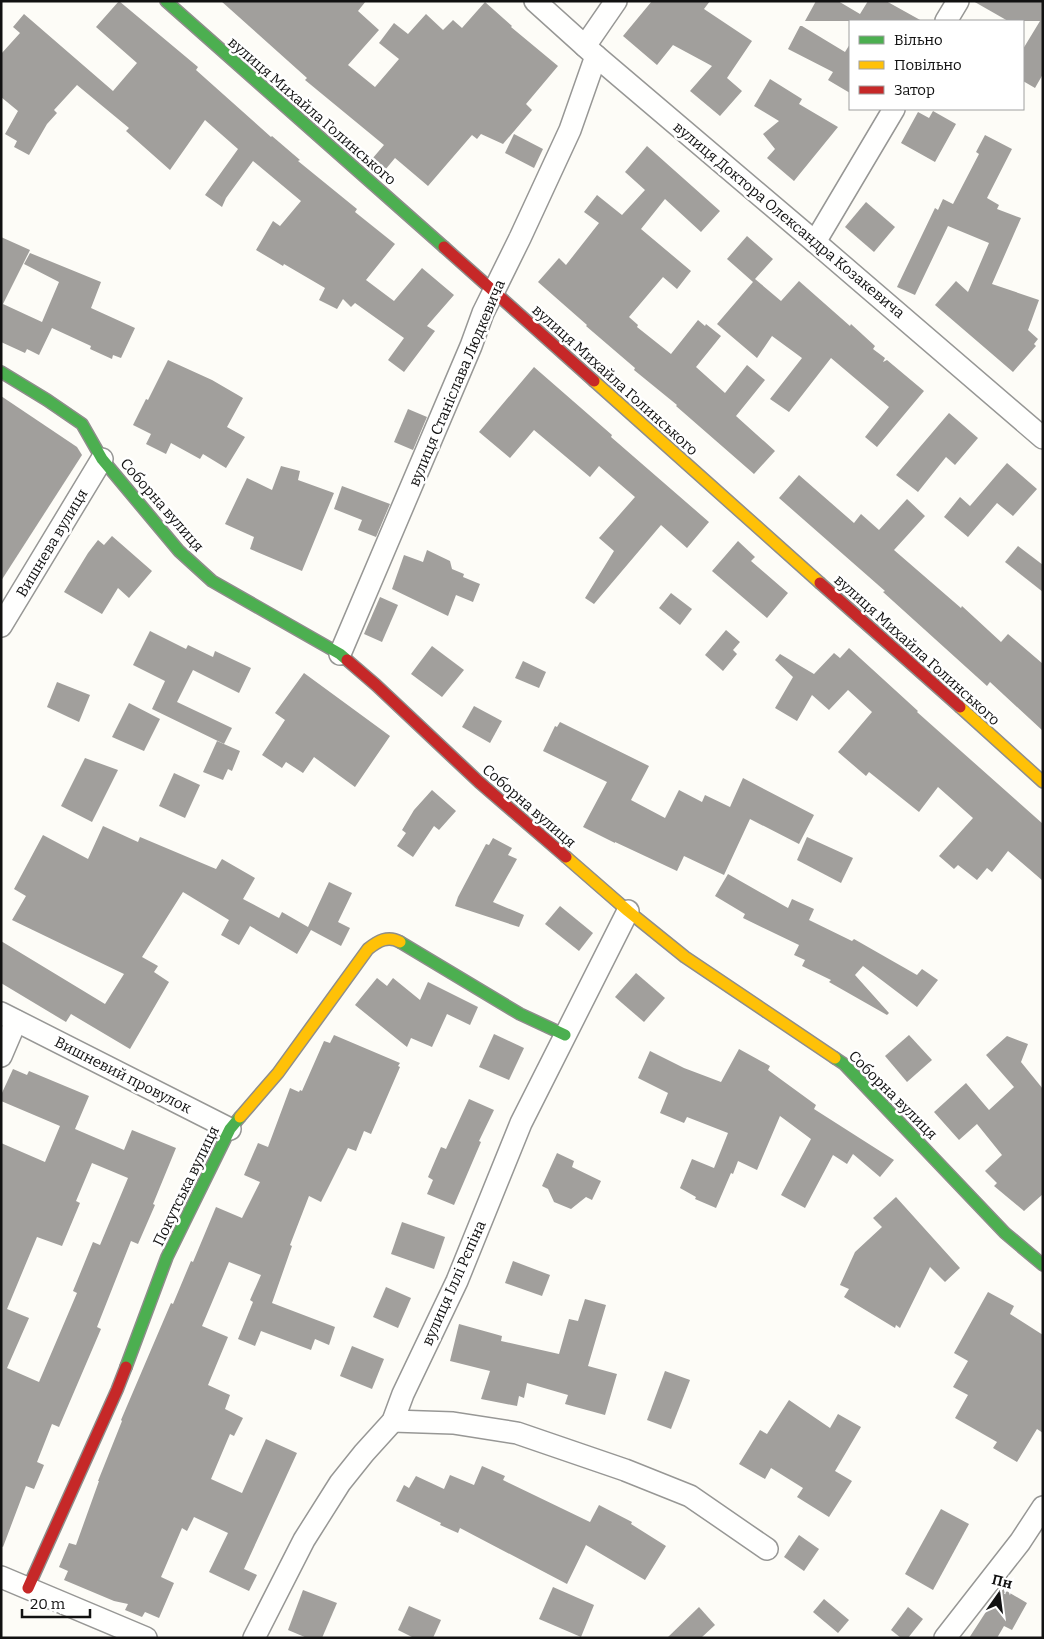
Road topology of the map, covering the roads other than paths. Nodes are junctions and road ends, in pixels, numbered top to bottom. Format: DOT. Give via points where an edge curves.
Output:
graph roads {
  1 [pos="166,1"];
  2 [pos="535,1"];
  3 [pos="616,1"];
  4 [pos="958,1"];
  5 [pos="947,20"];
  6 [pos="590,51"];
  7 [pos="893,110"];
  8 [pos="815,242"];
  9 [pos="495,292"];
  10 [pos="1,372"];
  11 [pos="1043,438"];
  12 [pos="102,459"];
  13 [pos="1,626"];
  14 [pos="340,654"];
  15 [pos="1043,782"];
  16 [pos="628,911"];
  17 [pos="8,1017"];
  18 [pos="565,1035"];
  19 [pos="1,1056"];
  20 [pos="230,1129"];
  21 [pos="1043,1265"];
  22 [pos="393,1421"];
  23 [pos="1043,1507"];
  24 [pos="767,1549"];
  25 [pos="1,1577"];
  26 [pos="28,1588"];
  27 [pos="146,1638"];
  28 [pos="254,1638"];
  29 [pos="944,1638"];
  1 -- 9 [label="street, вулиця Михайла Голинського"];
  2 -- 6 [label="street, вулиця Доктора Олександра Козакевича"];
  3 -- 6 [label="street, вулиця Станіслава Людкевича"];
  4 -- 5 [label="street"];
  6 -- 8 [label="street, вулиця Доктора Олександра Козакевича"];
  6 -- 9 [label="street, вулиця Станіслава Людкевича" via="570,130"];
  7 -- 8 [label="street"];
  8 -- 11 [label="street, вулиця Доктора Олександра Козакевича"];
  9 -- 14 [label="street, вулиця Станіслава Людкевича" via="483,313"];
  9 -- 15 [label="street, вулиця Михайла Голинського"];
  10 -- 12 [label="street, Соборна вулиця" via="82,424"];
  12 -- 13 [label="street, Вишнева вулиця"];
  12 -- 14 [label="street, Соборна вулиця" via="179,550 212,581"];
  14 -- 16 [label="street, Соборна вулиця" via="479,782"];
  16 -- 18 [label="street, вулиця Іллі Рєпіна"];
  16 -- 21 [label="street, Соборна вулиця" via="685,957 844,1064 1005,1233"];
  17 -- 19 [label="street, Вишневий провулок"];
  17 -- 20 [label="street, Вишневий провулок"];
  18 -- 20 [label="street, Покутська вулиця" via="527,1017 396,940 387,938 368,949 278,1073"];
  18 -- 22 [label="street, вулиця Іллі Рєпіна" via="521,1123 457,1281"];
  20 -- 26 [label="street, Покутська вулиця" via="167,1257 117,1390"];
  22 -- 24 [label="street" via="453,1423 517,1433 690,1496"];
  22 -- 28 [label="street, вулиця Іллі Рєпіна" via="340,1483 304,1540"];
  23 -- 29 [label="street" via="1020,1542"];
  25 -- 26 [label="street"];
  26 -- 27 [label="street"];
}
